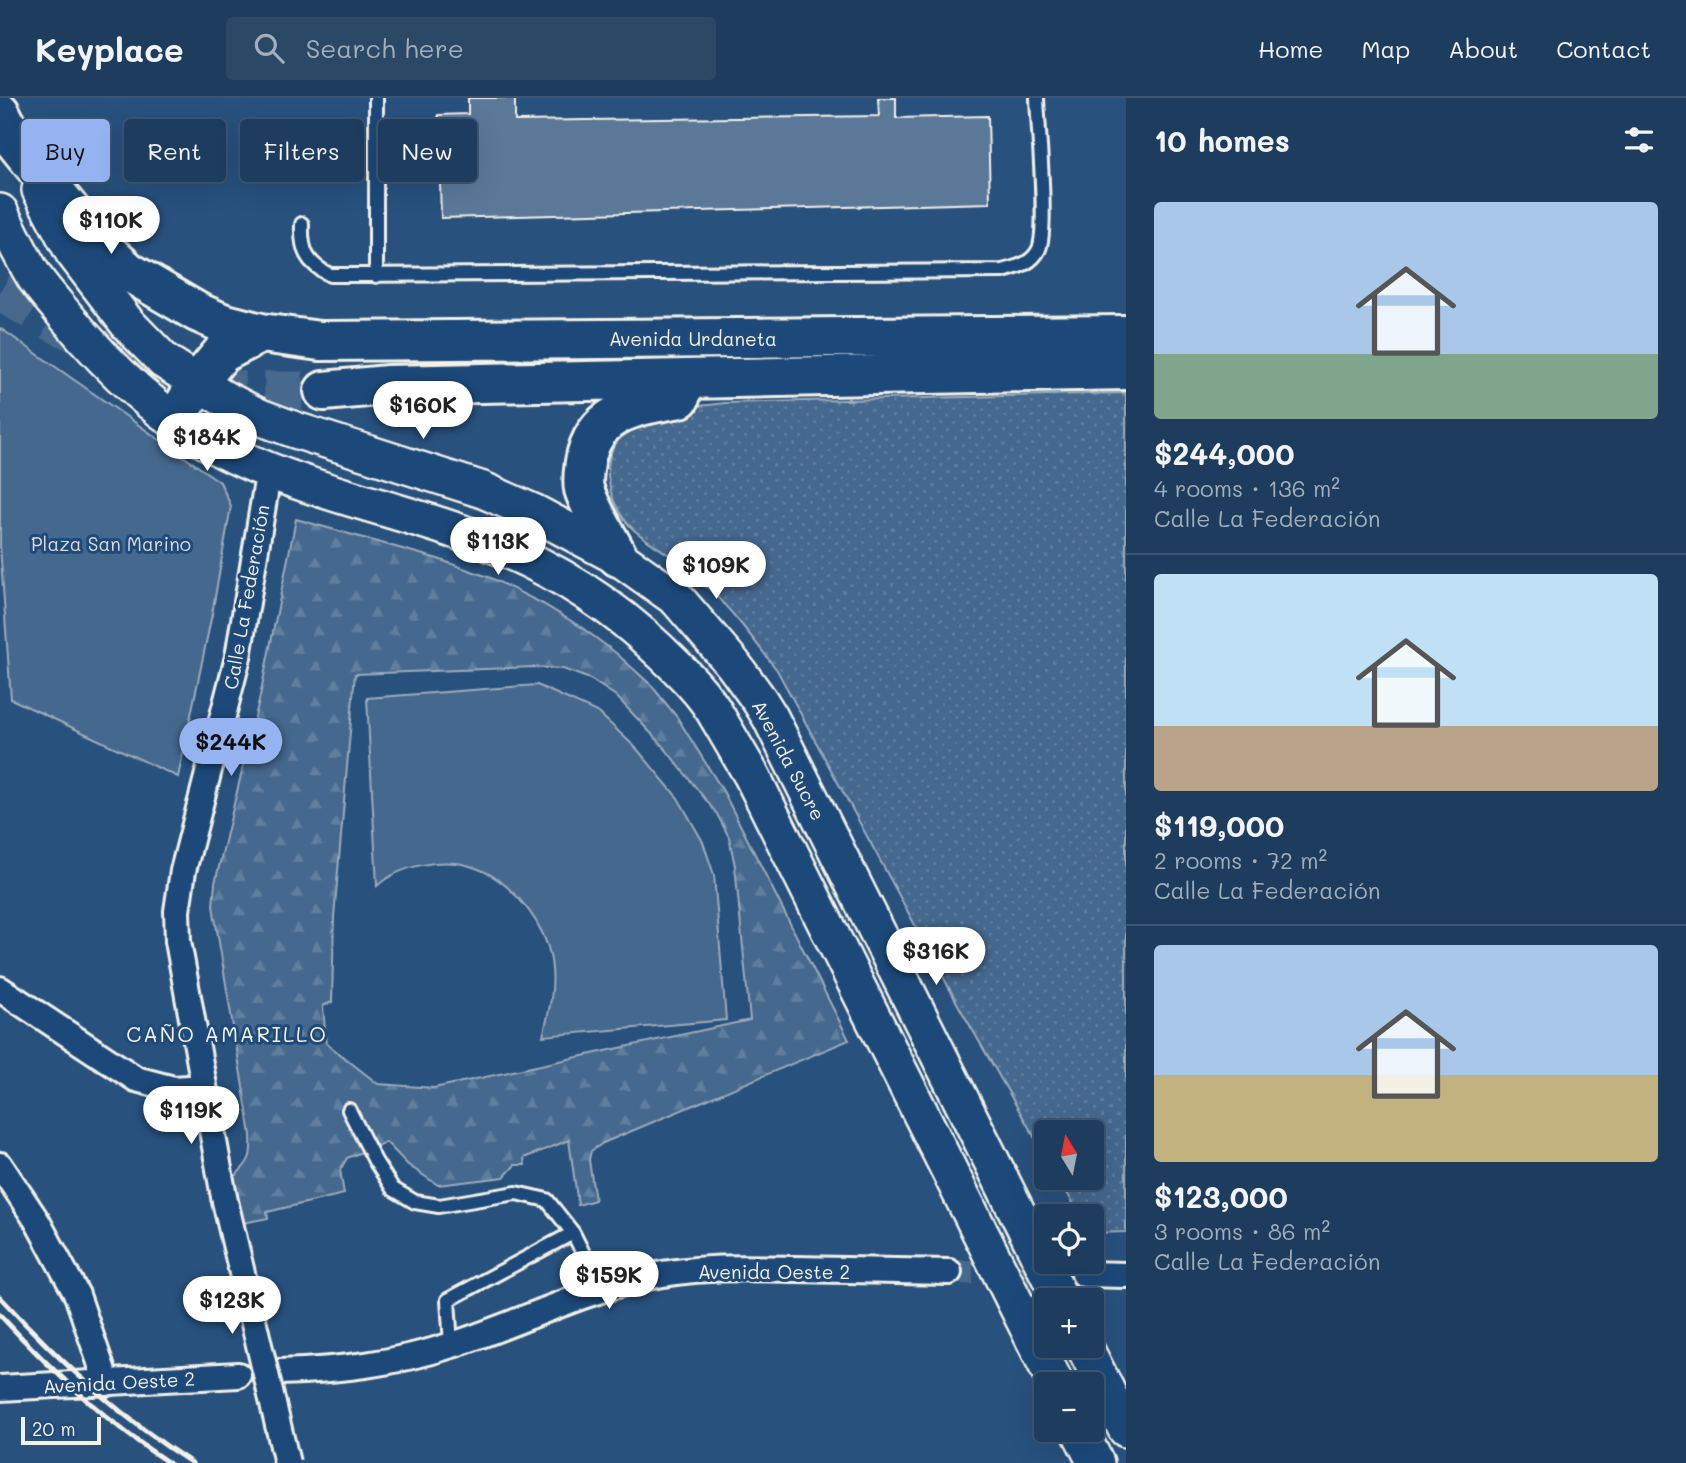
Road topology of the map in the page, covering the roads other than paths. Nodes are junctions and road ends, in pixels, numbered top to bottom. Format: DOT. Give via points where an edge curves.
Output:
graph roads {
  1 [pos="376,98"];
  2 [pos="1037,98"];
  3 [pos="7,127"];
  4 [pos="0,212"];
  5 [pos="302,225"];
  6 [pos="376,276"];
  7 [pos="261,332"];
  8 [pos="1126,335"];
  9 [pos="1126,370"];
  10 [pos="786,377"];
  11 [pos="197,383"];
  12 [pos="324,391"];
  13 [pos="176,420"];
  14 [pos="269,469"];
  15 [pos="618,557"];
  16 [pos="0,989"];
  17 [pos="203,1087"];
  18 [pos="349,1110"];
  19 [pos="0,1165"];
  20 [pos="573,1233"];
  21 [pos="949,1272"];
  22 [pos="1084,1274"];
  23 [pos="1126,1275"];
  24 [pos="1055,1288"];
  25 [pos="601,1289"];
  26 [pos="451,1345"];
  27 [pos="1090,1358"];
  28 [pos="279,1372"];
  29 [pos="1050,1372"];
  30 [pos="238,1375"];
  31 [pos="107,1383"];
  32 [pos="0,1388"];
  33 [pos="1126,1429"];
  34 [pos="1085,1442"];
  35 [pos="287,1463"];
  36 [pos="1096,1463"];
  1 -- 6 [label="lane"];
  2 -- 6 [label="lane" via="1039,248 1028,263 1003,271"];
  3 -- 7 [label="main road, Avenida Urdaneta" via="96,242 129,272 197,312"];
  3 -- 11 [label="main road, Avenida Sucre" via="73,252 164,361"];
  4 -- 13 [label="main road" via="35,278 91,346 112,370"];
  5 -- 6 [label="lane" via="302,243 316,268 330,275"];
  7 -- 8 [label="main road, Avenida Urdaneta" via="320,341"];
  7 -- 11 [label="main road" via="222,353"];
  9 -- 10 [label="main road"];
  10 -- 12 [label="main road" via="388,385"];
  10 -- 15 [label="main road" via="629,407 601,427 586,455 584,488"];
  11 -- 13 [label="main road"];
  11 -- 15 [label="main road, Avenida Sucre" via="295,430 483,490"];
  13 -- 14 [label="main road" via="226,451"];
  14 -- 17 [label="street, Calle La Federación" via="238,657 183,871 177,911 178,942"];
  14 -- 29 [label="main road, bridge" via="489,543 537,564 611,608 696,687 752,776"];
  15 -- 24 [label="main road, Avenida Sucre, bridge" via="677,599 760,701"];
  16 -- 17 [label="street" via="136,1079 174,1089"];
  17 -- 35 [label="street, Calle La Federación, bridge" via="223,1197"];
  18 -- 20 [label="lane" via="393,1189 415,1202 439,1206 516,1194 547,1200"];
  19 -- 31 [label="street" via="44,1232 77,1295"];
  20 -- 25 [label="lane"];
  20 -- 26 [label="lane" via="448,1300"];
  21 -- 25 [label="street, Avenida Oeste 2" via="720,1267"];
  22 -- 23 [label="street"];
  25 -- 26 [label="street, Avenida Oeste 2"];
  26 -- 28 [label="street, Avenida Oeste 2" via="375,1364"];
  27 -- 33 [label="main road"];
  30 -- 31 [label="street, Avenida Oeste 2"];
  31 -- 32 [label="street, Avenida Oeste 2"];
  34 -- 36 [label="main road"];
}
